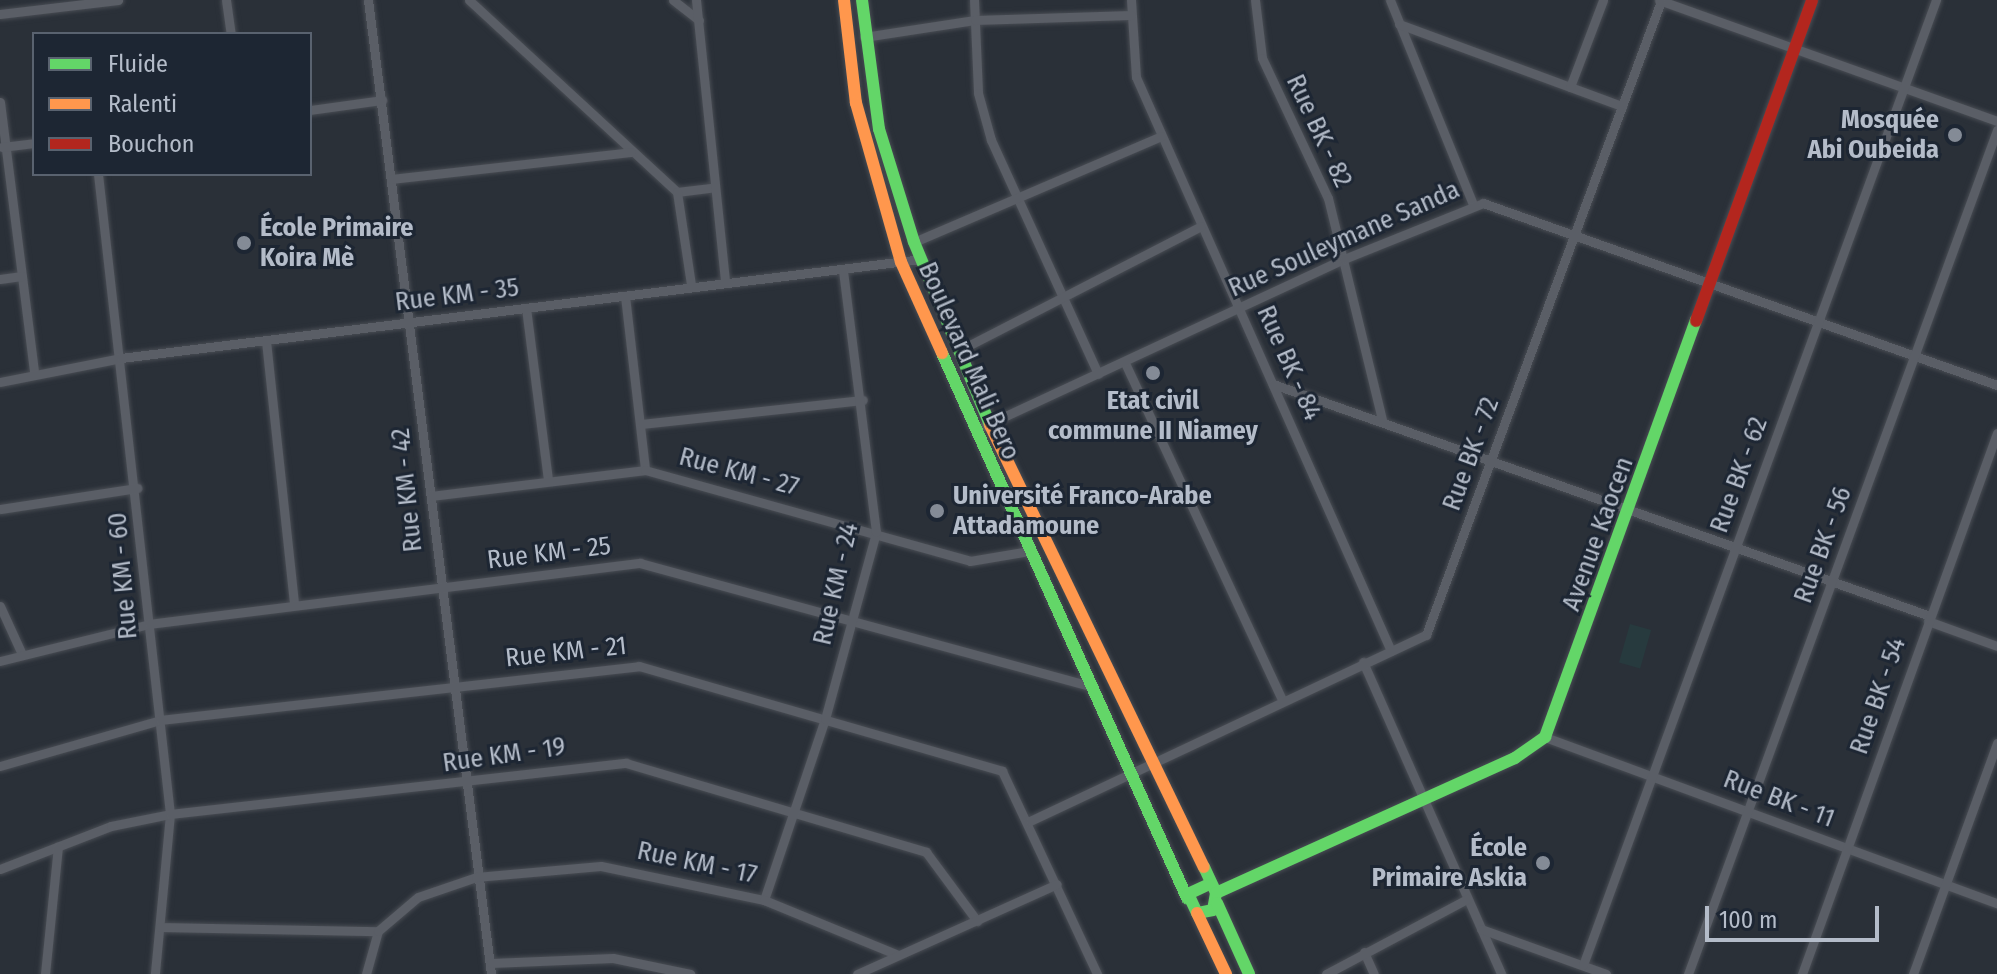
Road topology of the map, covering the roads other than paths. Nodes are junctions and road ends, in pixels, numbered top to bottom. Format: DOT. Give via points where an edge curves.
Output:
graph roads {
  1 [pos="118,0"];
  2 [pos="226,0"];
  3 [pos="368,0"];
  4 [pos="469,0"];
  5 [pos="673,0"];
  6 [pos="696,0"];
  7 [pos="844,0"];
  8 [pos="862,0"];
  9 [pos="974,0"];
  10 [pos="1131,0"];
  11 [pos="1255,0"];
  12 [pos="1390,0"];
  13 [pos="1603,0"];
  14 [pos="1660,0"];
  15 [pos="1812,0"];
  16 [pos="1936,0"];
  17 [pos="0,14"];
  18 [pos="1131,15"];
  19 [pos="699,20"];
  20 [pos="975,20"];
  21 [pos="1399,24"];
  22 [pos="231,32"];
  23 [pos="864,37"];
  24 [pos="1796,49"];
  25 [pos="1570,87"];
  26 [pos="1904,88"];
  27 [pos="382,100"];
  28 [pos="0,102"];
  29 [pos="1622,106"];
  30 [pos="312,110"];
  31 [pos="1997,121"];
  32 [pos="1997,130"];
  33 [pos="1161,136"];
  34 [pos="32,143"];
  35 [pos="2,146"];
  36 [pos="630,152"];
  37 [pos="98,176"];
  38 [pos="391,179"];
  39 [pos="715,187"];
  40 [pos="677,192"];
  41 [pos="1016,197"];
  42 [pos="1473,204"];
  43 [pos="1201,226"];
  44 [pos="1577,232"];
  45 [pos="914,242"];
  46 [pos="921,259"];
  47 [pos="1344,259"];
  48 [pos="901,262"];
  49 [pos="843,269"];
  50 [pos="22,276"];
  51 [pos="0,279"];
  52 [pos="1713,279"];
  53 [pos="725,281"];
  54 [pos="691,285"];
  55 [pos="625,296"];
  56 [pos="1064,300"];
  57 [pos="526,308"];
  58 [pos="1241,308"];
  59 [pos="1818,317"];
  60 [pos="409,323"];
  61 [pos="266,341"];
  62 [pos="958,351"];
  63 [pos="1913,352"];
  64 [pos="121,358"];
  65 [pos="1125,363"];
  66 [pos="34,373"];
  67 [pos="1098,374"];
  68 [pos="0,382"];
  69 [pos="1273,384"];
  70 [pos="1997,385"];
  71 [pos="863,400"];
  72 [pos="1382,419"];
  73 [pos="641,424"];
  74 [pos="989,424"];
  75 [pos="974,430"];
  76 [pos="1997,433"];
  77 [pos="1492,462"];
  78 [pos="645,470"];
  79 [pos="548,480"];
  80 [pos="137,488"];
  81 [pos="431,496"];
  82 [pos="0,509"];
  83 [pos="1629,513"];
  84 [pos="876,532"];
  85 [pos="1735,550"];
  86 [pos="1029,551"];
  87 [pos="1832,583"];
  88 [pos="439,588"];
  89 [pos="1070,593"];
  90 [pos="1055,600"];
  91 [pos="294,605"];
  92 [pos="0,606"];
  93 [pos="1929,619"];
  94 [pos="850,621"];
  95 [pos="1083,621"];
  96 [pos="149,624"];
  97 [pos="1068,631"];
  98 [pos="1997,646"];
  99 [pos="1391,651"];
  100 [pos="21,652"];
  101 [pos="0,661"];
  102 [pos="1363,662"];
  103 [pos="450,686"];
  104 [pos="1093,687"];
  105 [pos="1281,698"];
  106 [pos="825,719"];
  107 [pos="160,720"];
  108 [pos="1545,737"];
  109 [pos="1997,743"];
  110 [pos="1149,762"];
  111 [pos="0,766"];
  112 [pos="1133,771"];
  113 [pos="1651,775"];
  114 [pos="463,783"];
  115 [pos="1424,800"];
  116 [pos="793,809"];
  117 [pos="1749,812"];
  118 [pos="170,814"];
  119 [pos="1030,821"];
  120 [pos="58,847"];
  121 [pos="1848,848"];
  122 [pos="0,869"];
  123 [pos="476,877"];
  124 [pos="1057,884"];
  125 [pos="1946,884"];
  126 [pos="1213,894"];
  127 [pos="1187,898"];
  128 [pos="1467,899"];
  129 [pos="764,900"];
  130 [pos="1997,903"];
  131 [pos="1197,913"];
  132 [pos="977,921"];
  133 [pos="160,927"];
  134 [pos="1481,929"];
  135 [pos="378,931"];
  136 [pos="1364,951"];
  137 [pos="898,955"];
  138 [pos="1583,965"];
  139 [pos="491,969"];
  140 [pos="45,974"];
  141 [pos="155,974"];
  142 [pos="366,974"];
  143 [pos="690,974"];
  144 [pos="857,974"];
  145 [pos="1097,974"];
  146 [pos="1226,974"];
  147 [pos="1249,974"];
  148 [pos="1326,974"];
  149 [pos="1374,974"];
  150 [pos="1501,974"];
  151 [pos="1606,974"];
  152 [pos="1688,974"];
  153 [pos="1802,974"];
  154 [pos="1913,974"];
  1 -- 17 [label="street"];
  2 -- 22 [label="street"];
  3 -- 27 [label="street, Rue KM - 42"];
  4 -- 36 [label="street"];
  5 -- 19 [label="street"];
  6 -- 19 [label="street"];
  7 -- 48 [label="main road, Boulevard Mali Bero" via="856,103"];
  8 -- 23 [label="main road, Boulevard Mali Bero"];
  9 -- 20 [label="street"];
  10 -- 18 [label="street, Rue BK - 84"];
  11 -- 47 [label="street, Rue BK - 82" via="1259,50 1314,164"];
  12 -- 21 [label="street"];
  13 -- 25 [label="street"];
  14 -- 24 [label="street"];
  14 -- 29 [label="street, Rue BK - 72"];
  15 -- 24 [label="main road, Avenue Kaocen"];
  16 -- 26 [label="street, Rue BK - 62"];
  18 -- 20 [label="street"];
  18 -- 33 [label="street, Rue BK - 84" via="1136,77"];
  19 -- 39 [label="street"];
  20 -- 23 [label="street"];
  20 -- 41 [label="street" via="981,107"];
  21 -- 25 [label="street"];
  21 -- 42 [label="street"];
  23 -- 45 [label="main road, Boulevard Mali Bero" via="879,129"];
  24 -- 26 [label="street"];
  24 -- 52 [label="main road, Avenue Kaocen"];
  25 -- 29 [label="street"];
  26 -- 31 [label="street"];
  26 -- 59 [label="street, Rue BK - 62"];
  27 -- 30 [label="street"];
  27 -- 38 [label="street, Rue KM - 42"];
  28 -- 35 [label="street"];
  29 -- 44 [label="street, Rue BK - 72"];
  32 -- 63 [label="street, Rue BK - 56"];
  33 -- 41 [label="street"];
  33 -- 43 [label="street, Rue BK - 84"];
  34 -- 35 [label="street"];
  35 -- 50 [label="street"];
  36 -- 38 [label="street"];
  36 -- 40 [label="street"];
  37 -- 64 [label="street, Rue KM - 60"];
  38 -- 60 [label="street, Rue KM - 42"];
  39 -- 40 [label="street"];
  39 -- 53 [label="street"];
  40 -- 54 [label="street"];
  41 -- 45 [label="street"];
  41 -- 56 [label="street"];
  42 -- 44 [label="street, Rue Souleymane Sanda"];
  42 -- 47 [label="street, Rue Souleymane Sanda"];
  43 -- 56 [label="street"];
  43 -- 58 [label="street, Rue BK - 84"];
  44 -- 52 [label="street, Rue Souleymane Sanda"];
  44 -- 77 [label="street, Rue BK - 72"];
  45 -- 46 [label="main road, Boulevard Mali Bero"];
  46 -- 48 [label="street, Rue KM - 35"];
  46 -- 62 [label="main road, Boulevard Mali Bero"];
  47 -- 58 [label="street, Rue Souleymane Sanda"];
  47 -- 72 [label="street, Rue BK - 82"];
  48 -- 49 [label="street, Rue KM - 35"];
  48 -- 75 [label="main road, Boulevard Mali Bero"];
  49 -- 53 [label="street, Rue KM - 35"];
  49 -- 71 [label="street, Rue KM - 24"];
  50 -- 51 [label="street"];
  50 -- 66 [label="street"];
  52 -- 59 [label="street, Rue Souleymane Sanda"];
  52 -- 83 [label="main road, Avenue Kaocen"];
  53 -- 54 [label="street, Rue KM - 35"];
  54 -- 55 [label="street, Rue KM - 35"];
  55 -- 57 [label="street, Rue KM - 35"];
  55 -- 73 [label="street"];
  56 -- 62 [label="street"];
  56 -- 67 [label="street"];
  57 -- 60 [label="street, Rue KM - 35"];
  57 -- 79 [label="street"];
  58 -- 65 [label="street, Rue Souleymane Sanda"];
  58 -- 69 [label="street, Rue BK - 84"];
  59 -- 63 [label="street, Rue Souleymane Sanda"];
  59 -- 85 [label="street, Rue BK - 62"];
  60 -- 61 [label="street, Rue KM - 35"];
  60 -- 81 [label="street, Rue KM - 42"];
  61 -- 64 [label="street, Rue KM - 35"];
  61 -- 91 [label="street"];
  62 -- 74 [label="main road, Boulevard Mali Bero"];
  63 -- 70 [label="street, Rue Souleymane Sanda"];
  63 -- 87 [label="street, Rue BK - 56"];
  64 -- 66 [label="street, Rue KM - 35"];
  64 -- 80 [label="street, Rue KM - 60"];
  65 -- 67 [label="street, Rue Souleymane Sanda"];
  65 -- 105 [label="street"];
  66 -- 68 [label="street, Rue KM - 35"];
  67 -- 74 [label="street, Rue Souleymane Sanda"];
  69 -- 72 [label="street"];
  69 -- 99 [label="street, Rue BK - 84"];
  71 -- 73 [label="street"];
  71 -- 84 [label="street, Rue KM - 24"];
  72 -- 77 [label="street"];
  73 -- 78 [label="street"];
  74 -- 75 [label="street, Rue Souleymane Sanda"];
  74 -- 89 [label="main road, Boulevard Mali Bero"];
  75 -- 86 [label="main road, Boulevard Mali Bero"];
  76 -- 93 [label="street, Rue BK - 54"];
  77 -- 83 [label="street"];
  77 -- 99 [label="street, Rue BK - 72" via="1430,627"];
  78 -- 79 [label="street, Rue KM - 27"];
  78 -- 84 [label="street, Rue KM - 27"];
  79 -- 81 [label="street, Rue KM - 27"];
  80 -- 82 [label="street"];
  80 -- 96 [label="street, Rue KM - 60"];
  81 -- 88 [label="street, Rue KM - 42"];
  83 -- 85 [label="street"];
  83 -- 108 [label="main road, Avenue Kaocen"];
  84 -- 86 [label="street, Rue KM - 27" via="975,562"];
  84 -- 94 [label="street, Rue KM - 24"];
  85 -- 87 [label="street"];
  85 -- 113 [label="street, Rue BK - 62"];
  86 -- 90 [label="main road, Boulevard Mali Bero"];
  87 -- 93 [label="street"];
  87 -- 117 [label="street, Rue BK - 56"];
  88 -- 91 [label="street, Rue KM - 25"];
  88 -- 94 [label="street, Rue KM - 25" via="649,564"];
  88 -- 103 [label="street, Rue KM - 42"];
  89 -- 90 [label="main road"];
  89 -- 95 [label="main road, Boulevard Mali Bero"];
  90 -- 97 [label="main road, Boulevard Mali Bero"];
  91 -- 96 [label="street, Rue KM - 25"];
  92 -- 100 [label="street"];
  93 -- 98 [label="street"];
  93 -- 121 [label="street, Rue BK - 54"];
  94 -- 104 [label="street, Rue KM - 25"];
  94 -- 106 [label="street, Rue KM - 24"];
  95 -- 97 [label="main road"];
  95 -- 110 [label="main road, Boulevard Mali Bero"];
  96 -- 100 [label="street, Rue KM - 25"];
  96 -- 107 [label="street, Rue KM - 60"];
  97 -- 104 [label="main road, Boulevard Mali Bero"];
  99 -- 102 [label="street, Rue BK - 72"];
  100 -- 101 [label="street, Rue KM - 25"];
  102 -- 105 [label="street, Rue BK - 72"];
  102 -- 115 [label="street"];
  103 -- 106 [label="street, Rue KM - 21" via="633,665"];
  103 -- 107 [label="street, Rue KM - 21"];
  103 -- 114 [label="street, Rue KM - 42"];
  104 -- 112 [label="main road, Boulevard Mali Bero"];
  105 -- 110 [label="street, Rue BK - 72"];
  106 -- 116 [label="street, Rue KM - 24"];
  106 -- 119 [label="street, Rue KM - 21" via="1002,771"];
  107 -- 111 [label="street, Rue KM - 21"];
  107 -- 118 [label="street, Rue KM - 60"];
  108 -- 113 [label="street, Rue BK - 11"];
  108 -- 115 [label="main road"];
  109 -- 125 [label="street"];
  110 -- 112 [label="street, Rue BK - 72"];
  110 -- 126 [label="main road, Boulevard Mali Bero"];
  112 -- 119 [label="street, Rue BK - 72"];
  112 -- 127 [label="main road, Boulevard Mali Bero"];
  113 -- 117 [label="street, Rue BK - 11"];
  113 -- 138 [label="street, Rue BK - 62"];
  114 -- 116 [label="street, Rue KM - 19" via="626,763"];
  114 -- 118 [label="street, Rue KM - 19"];
  114 -- 123 [label="street, Rue KM - 42"];
  115 -- 126 [label="main road"];
  115 -- 128 [label="street"];
  116 -- 129 [label="street, Rue KM - 24"];
  116 -- 132 [label="street, Rue KM - 19" via="926,852"];
  117 -- 121 [label="street, Rue BK - 11"];
  117 -- 152 [label="street, Rue BK - 56"];
  118 -- 120 [label="street, Rue KM - 19"];
  118 -- 133 [label="street, Rue KM - 60"];
  119 -- 124 [label="street, Rue KM - 21"];
  120 -- 122 [label="street, Rue KM - 19"];
  120 -- 140 [label="street"];
  121 -- 125 [label="street, Rue BK - 11"];
  121 -- 153 [label="street, Rue BK - 54"];
  123 -- 129 [label="street, Rue KM - 17" via="601,866"];
  123 -- 135 [label="street, Rue KM - 17" via="418,897"];
  123 -- 139 [label="street, Rue KM - 42"];
  124 -- 132 [label="street"];
  124 -- 145 [label="street, Rue KM - 21"];
  125 -- 130 [label="street, Rue BK - 11"];
  125 -- 154 [label="street"];
  126 -- 127 [label="main road" via="1194,887"];
  126 -- 131 [label="main road"];
  126 -- 147 [label="main road, Boulevard Mali Bero"];
  127 -- 131 [label="main road, Boulevard Mali Bero"];
  128 -- 134 [label="street"];
  128 -- 136 [label="street"];
  129 -- 137 [label="street, Rue KM - 17"];
  131 -- 146 [label="main road"];
  132 -- 137 [label="street"];
  133 -- 135 [label="street"];
  133 -- 141 [label="street, Rue KM - 60"];
  134 -- 138 [label="street"];
  134 -- 150 [label="street"];
  135 -- 142 [label="street"];
  136 -- 148 [label="street"];
  136 -- 149 [label="street"];
  137 -- 144 [label="street"];
  138 -- 151 [label="street"];
  139 -- 143 [label="street" via="613,958"];
}
